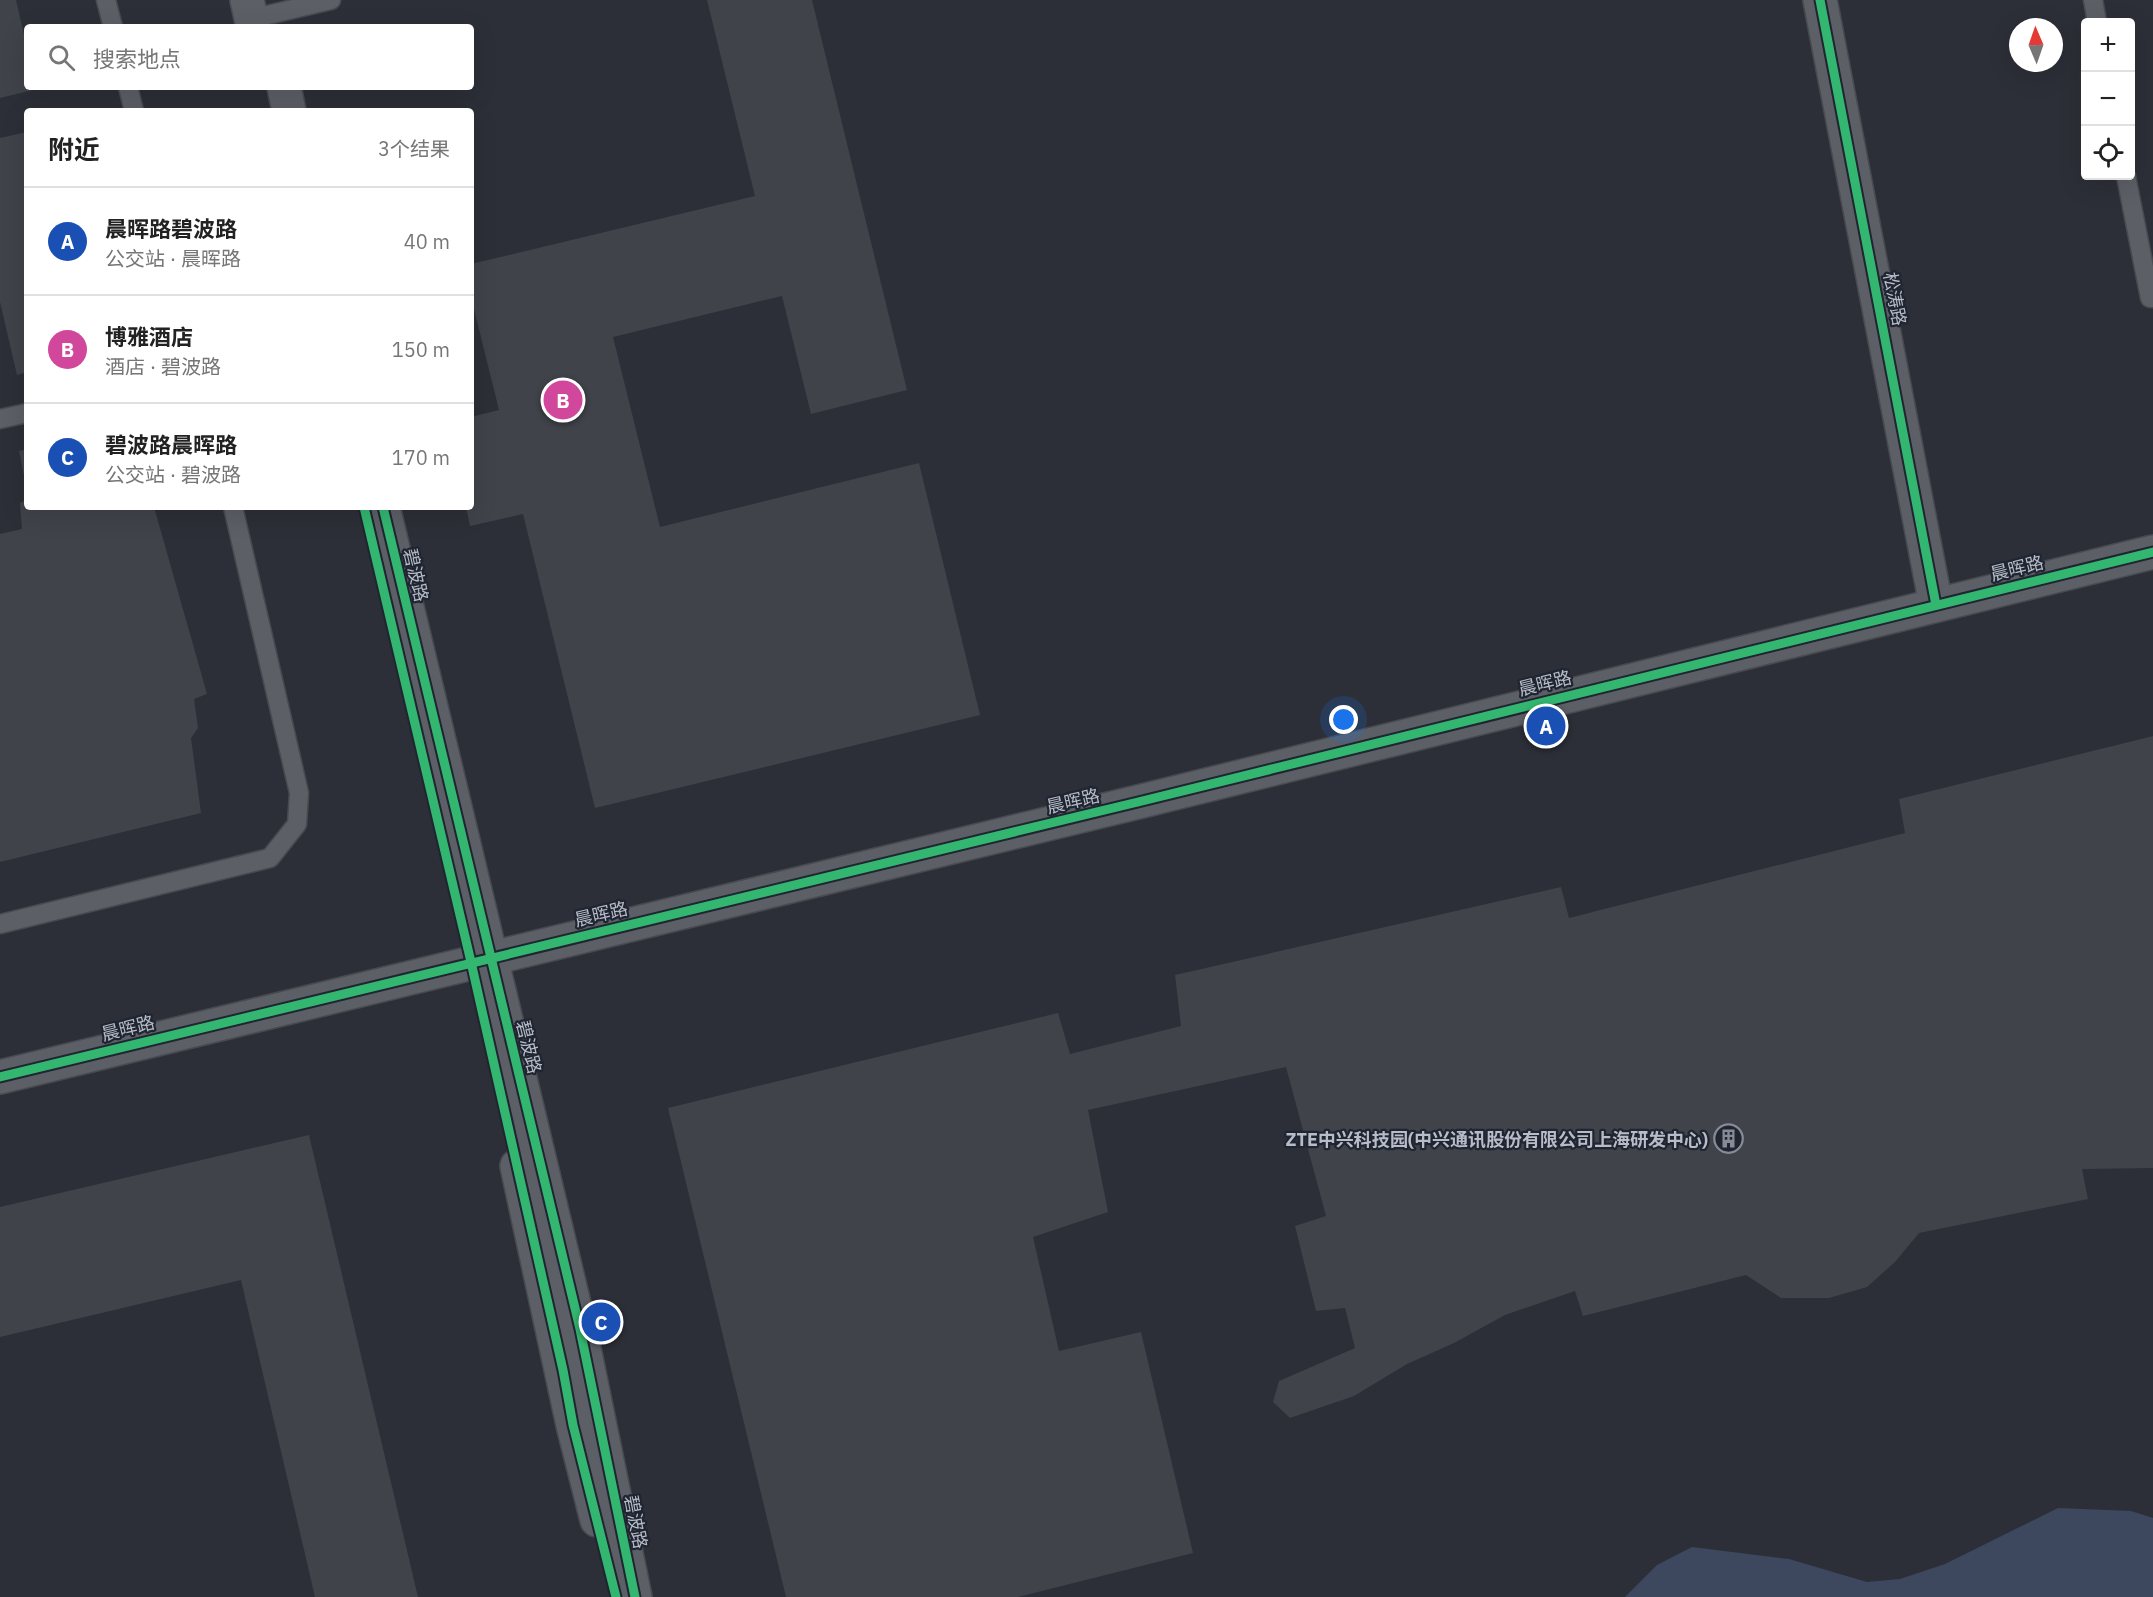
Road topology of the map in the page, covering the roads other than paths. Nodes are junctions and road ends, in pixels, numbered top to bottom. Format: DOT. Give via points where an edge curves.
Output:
graph roads {
  1 [pos="106,0"];
  2 [pos="332,0"];
  3 [pos="1820,0"];
  4 [pos="2092,0"];
  5 [pos="258,15"];
  6 [pos="2096,18"];
  7 [pos="112,24"];
  8 [pos="129,90"];
  9 [pos="267,90"];
  10 [pos="285,90"];
  11 [pos="133,108"];
  12 [pos="271,108"];
  13 [pos="289,108"];
  14 [pos="2127,180"];
  15 [pos="2153,298"];
  16 [pos="24,414"];
  17 [pos="0,419"];
  18 [pos="234,510"];
  19 [pos="365,510"];
  20 [pos="383,510"];
  21 [pos="2153,552"];
  22 [pos="1936,605"];
  23 [pos="0,924"];
  24 [pos="481,960"];
  25 [pos="0,1077"];
  26 [pos="616,1597"];
  27 [pos="635,1597"];
  1 -- 7 [label="lane"];
  2 -- 5 [label="lane"];
  3 -- 22 [label="street, 松涛路"];
  4 -- 6 [label="lane"];
  8 -- 11 [label="lane"];
  9 -- 12 [label="street"];
  10 -- 13 [label="street"];
  14 -- 15 [label="lane"];
  16 -- 17 [label="lane"];
  18 -- 23 [label="lane" via="299,793 297,824 270,858"];
  19 -- 24 [label="street, 碧波路"];
  20 -- 24 [label="street, 碧波路"];
  21 -- 22 [label="street, 晨晖路"];
  22 -- 24 [label="street, 晨晖路"];
  24 -- 25 [label="street, 晨晖路"];
  24 -- 26 [label="street, 碧波路" via="573,1425"];
  24 -- 27 [label="street, 碧波路" via="580,1329"];
}
